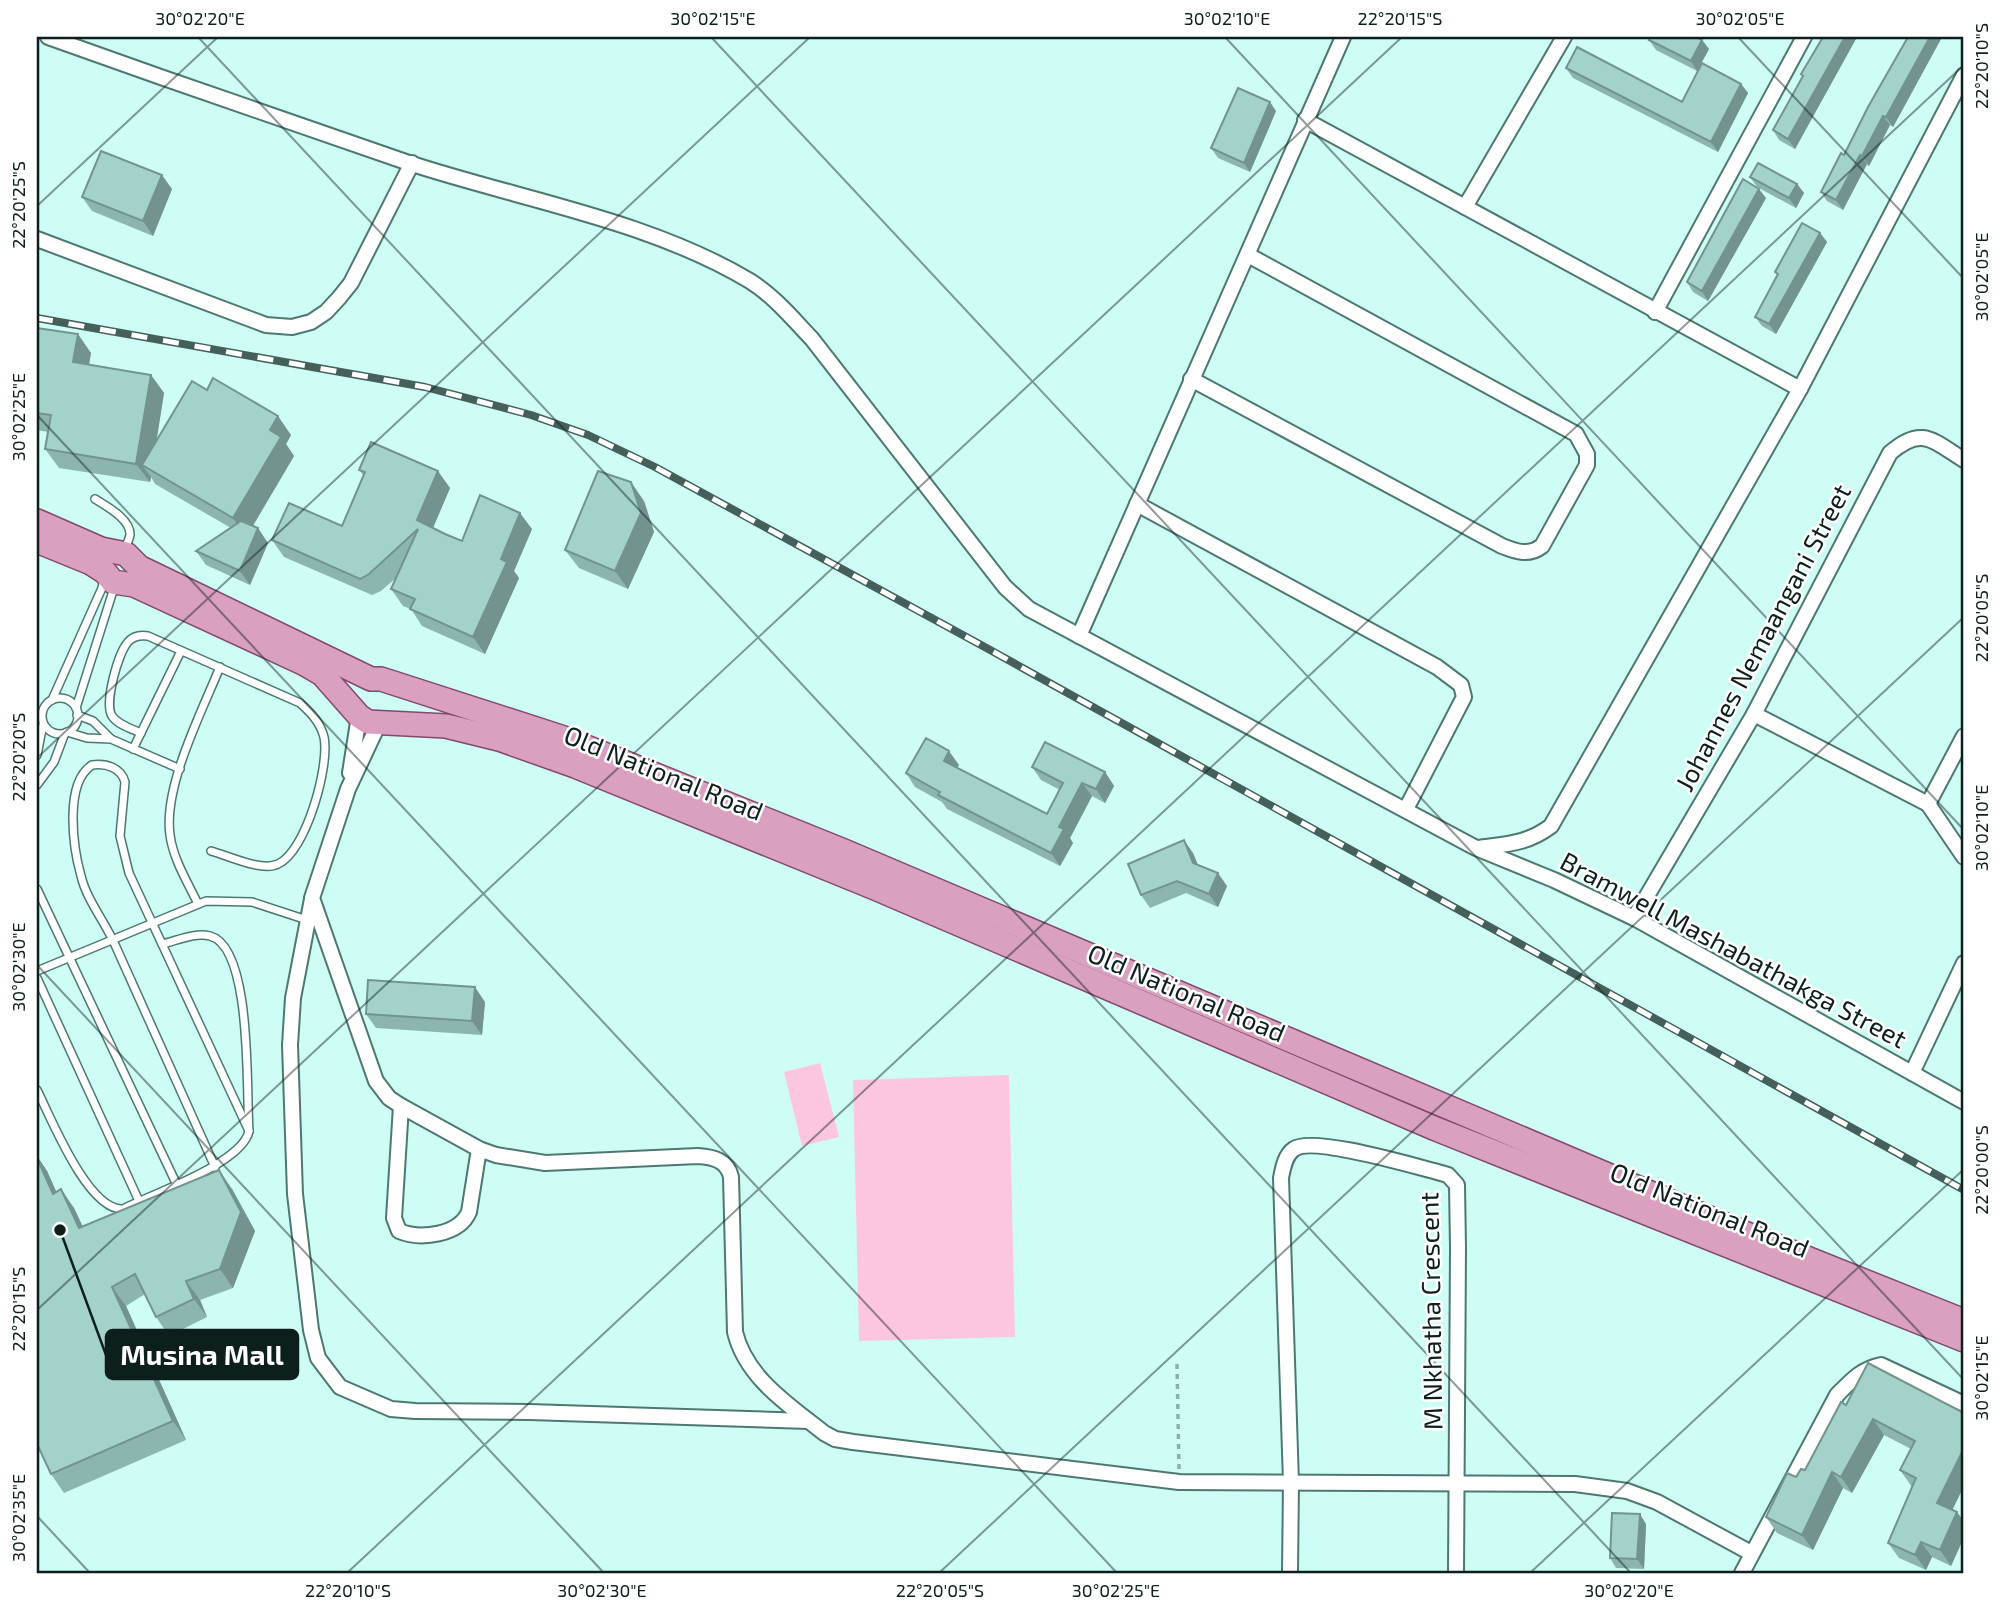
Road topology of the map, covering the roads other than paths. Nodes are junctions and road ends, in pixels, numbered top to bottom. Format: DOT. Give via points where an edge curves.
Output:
graph roads {
  1 [pos="48,37"];
  2 [pos="1343,37"];
  3 [pos="1564,37"];
  4 [pos="1804,37"];
  5 [pos="1964,75"];
  6 [pos="1305,120"];
  7 [pos="412,163"];
  8 [pos="1465,207"];
  9 [pos="37,239"];
  10 [pos="1248,255"];
  11 [pos="1655,312"];
  12 [pos="1191,379"];
  13 [pos="1800,389"];
  14 [pos="1964,460"];
  15 [pos="95,499"];
  16 [pos="1137,504"];
  17 [pos="37,521"];
  18 [pos="37,541"];
  19 [pos="118,568"];
  20 [pos="1079,636"];
  21 [pos="181,651"];
  22 [pos="220,667"];
  23 [pos="380,681"];
  24 [pos="37,701"];
  25 [pos="50,701"];
  26 [pos="77,712"];
  27 [pos="1754,714"];
  28 [pos="369,718"];
  29 [pos="41,721"];
  30 [pos="66,732"];
  31 [pos="141,733"];
  32 [pos="1964,736"];
  33 [pos="111,739"];
  34 [pos="133,749"];
  35 [pos="37,755"];
  36 [pos="180,769"];
  37 [pos="37,775"];
  38 [pos="37,787"];
  39 [pos="348,789"];
  40 [pos="1928,804"];
  41 [pos="1406,809"];
  42 [pos="1476,848"];
  43 [pos="211,851"];
  44 [pos="1964,857"];
  45 [pos="37,889"];
  46 [pos="312,898"];
  47 [pos="198,904"];
  48 [pos="1634,918"];
  49 [pos="307,920"];
  50 [pos="152,923"];
  51 [pos="113,939"];
  52 [pos="162,944"];
  53 [pos="69,958"];
  54 [pos="1964,963"];
  55 [pos="37,971"];
  56 [pos="37,978"];
  57 [pos="1912,1073"];
  58 [pos="37,1090"];
  59 [pos="1964,1102"];
  60 [pos="401,1106"];
  61 [pos="249,1131"];
  62 [pos="478,1149"];
  63 [pos="215,1167"];
  64 [pos="176,1184"];
  65 [pos="139,1201"];
  66 [pos="1964,1321"];
  67 [pos="1964,1340"];
  68 [pos="1964,1404"];
  69 [pos="808,1421"];
  70 [pos="1292,1482"];
  71 [pos="1456,1483"];
  72 [pos="1751,1553"];
  73 [pos="1290,1573"];
  74 [pos="1456,1573"];
  75 [pos="1742,1573"];
  1 -- 7 [label="street, Bramwell Mashabathakga Street"];
  2 -- 6 [label="street"];
  3 -- 8 [label="street"];
  4 -- 11 [label="street"];
  5 -- 13 [label="street"];
  6 -- 8 [label="street"];
  6 -- 10 [label="street"];
  7 -- 9 [label="street" via="351,283 326,312 292,327 265,325"];
  7 -- 20 [label="street, Bramwell Mashabathakga Street" via="627,227 752,282 812,340 1005,587 1029,609"];
  8 -- 11 [label="street"];
  10 -- 12 [label="street"];
  10 -- 12 [label="street" via="1576,434 1587,454 1587,465 1542,546 1534,552 1515,551"];
  11 -- 13 [label="street"];
  12 -- 16 [label="street"];
  13 -- 42 [label="street" via="1551,827 1536,838"];
  14 -- 27 [label="street, Johannes Nemaangani Street" via="1919,436 1890,453"];
  15 -- 19 [label="lane" via="129,527"];
  16 -- 20 [label="street"];
  16 -- 41 [label="street" via="1437,667 1461,685 1464,697"];
  17 -- 19 [label="main road, Old National Road"];
  18 -- 19 [label="main road, Old National Road" via="91,563"];
  19 -- 23 [label="main road, Old National Road" via="140,567"];
  19 -- 25 [label="lane" via="102,588"];
  19 -- 26 [label="lane"];
  19 -- 28 [label="main road, Old National Road" via="322,674"];
  20 -- 41 [label="street, Bramwell Mashabathakga Street"];
  21 -- 22 [label="lane"];
  21 -- 31 [label="lane"];
  21 -- 31 [label="lane" via="145,635 125,647 108,707 119,723"];
  22 -- 36 [label="lane"];
  22 -- 43 [label="lane" via="300,703 323,734 325,759 303,835 280,864 263,867"];
  23 -- 28 [label="main road" via="363,682 354,696"];
  23 -- 28 [label="main road" via="396,690 396,709 391,717"];
  23 -- 66 [label="main road, Old National Road" via="564,738 844,851 1754,1237"];
  24 -- 25 [label="lane"];
  25 -- 26 [label="lane" via="66,699"];
  25 -- 29 [label="lane"];
  26 -- 30 [label="lane" via="73,728"];
  26 -- 33 [label="lane"];
  27 -- 40 [label="street"];
  27 -- 48 [label="street, Johannes Nemaangani Street"];
  28 -- 39 [label="street"];
  28 -- 39 [label="street"];
  28 -- 67 [label="main road, Old National Road" via="446,726 576,766 875,888 1436,1129"];
  29 -- 30 [label="lane" via="54,733"];
  29 -- 35 [label="lane"];
  30 -- 33 [label="lane"];
  30 -- 38 [label="lane"];
  31 -- 34 [label="lane"];
  32 -- 40 [label="street"];
  33 -- 34 [label="lane"];
  34 -- 36 [label="lane"];
  36 -- 47 [label="lane" via="170,835"];
  37 -- 38 [label="lane"];
  39 -- 46 [label="street"];
  40 -- 44 [label="street"];
  41 -- 42 [label="street, Bramwell Mashabathakga Street"];
  42 -- 48 [label="street, Bramwell Mashabathakga Street"];
  45 -- 53 [label="lane"];
  46 -- 49 [label="street"];
  46 -- 60 [label="street" via="376,1081"];
  47 -- 49 [label="lane" via="251,902"];
  47 -- 50 [label="lane"];
  48 -- 57 [label="street, Bramwell Mashabathakga Street"];
  49 -- 69 [label="street" via="289,1045 295,1194 311,1330 318,1359 340,1387 391,1409 415,1411"];
  50 -- 51 [label="lane"];
  50 -- 51 [label="lane" via="129,873 120,836 123,776 110,766 92,765 80,776 74,797 77,860 81,879"];
  50 -- 52 [label="lane"];
  51 -- 53 [label="lane"];
  51 -- 63 [label="lane"];
  52 -- 61 [label="lane"];
  52 -- 61 [label="lane" via="211,936 222,944 232,962 245,1018"];
  53 -- 55 [label="lane"];
  53 -- 64 [label="lane"];
  54 -- 57 [label="street"];
  56 -- 65 [label="lane"];
  57 -- 59 [label="street, Bramwell Mashabathakga Street"];
  58 -- 65 [label="lane" via="90,1189 111,1208 123,1209"];
  60 -- 62 [label="street"];
  60 -- 62 [label="street" via="394,1218 399,1231 443,1233 465,1222"];
  61 -- 63 [label="lane" via="238,1151"];
  62 -- 69 [label="street" via="545,1163 698,1156 720,1160 731,1177 739,1348 757,1375"];
  63 -- 64 [label="lane"];
  64 -- 65 [label="lane"];
  68 -- 72 [label="street" via="1890,1367 1867,1368 1837,1395"];
  69 -- 70 [label="street" via="835,1439 853,1442 1179,1482"];
  70 -- 71 [label="street"];
  70 -- 71 [label="street, M Nkhatha Crescent" via="1281,1178 1293,1149 1303,1145 1327,1146 1434,1171 1448,1175 1457,1185"];
  70 -- 73 [label="street, M Nkhatha Crescent"];
  71 -- 72 [label="street" via="1575,1484 1627,1491 1674,1510"];
  71 -- 74 [label="street, M Nkhatha Crescent"];
  72 -- 75 [label="street"];
}
